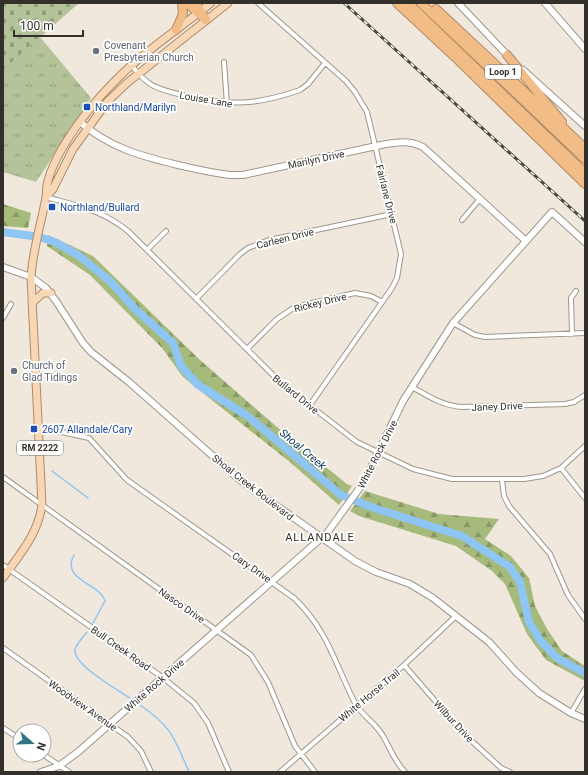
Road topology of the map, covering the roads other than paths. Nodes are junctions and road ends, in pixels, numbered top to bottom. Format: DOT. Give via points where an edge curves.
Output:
graph roads {
  1 [pos="182,3"];
  2 [pos="187,3"];
  3 [pos="196,3"];
  4 [pos="211,3"];
  5 [pos="228,3"];
  6 [pos="258,3"];
  7 [pos="422,3"];
  8 [pos="430,3"];
  9 [pos="458,3"];
  10 [pos="545,3"];
  11 [pos="402,4"];
  12 [pos="199,12"];
  13 [pos="206,20"];
  14 [pos="176,30"];
  15 [pos="585,49"];
  16 [pos="507,55"];
  17 [pos="224,62"];
  18 [pos="325,63"];
  19 [pos="132,66"];
  20 [pos="138,74"];
  21 [pos="227,104"];
  22 [pos="80,122"];
  23 [pos="585,126"];
  24 [pos="87,128"];
  25 [pos="576,140"];
  26 [pos="375,146"];
  27 [pos="585,148"];
  28 [pos="567,156"];
  29 [pos="584,158"];
  30 [pos="585,173"];
  31 [pos="585,177"];
  32 [pos="585,184"];
  33 [pos="46,197"];
  34 [pos="479,200"];
  35 [pos="392,214"];
  36 [pos="462,220"];
  37 [pos="166,230"];
  38 [pos="526,241"];
  39 [pos="585,242"];
  40 [pos="147,250"];
  41 [pos="3,267"];
  42 [pos="31,277"];
  43 [pos="576,291"];
  44 [pos="51,293"];
  45 [pos="196,299"];
  46 [pos="382,302"];
  47 [pos="32,303"];
  48 [pos="11,304"];
  49 [pos="3,318"];
  50 [pos="453,323"];
  51 [pos="585,333"];
  52 [pos="572,334"];
  53 [pos="247,349"];
  54 [pos="412,387"];
  55 [pos="585,395"];
  56 [pos="310,405"];
  57 [pos="40,427"];
  58 [pos="585,446"];
  59 [pos="379,453"];
  60 [pos="561,468"];
  61 [pos="3,477"];
  62 [pos="502,480"];
  63 [pos="585,498"];
  64 [pos="42,505"];
  65 [pos="321,539"];
  66 [pos="6,567"];
  67 [pos="3,578"];
  68 [pos="273,582"];
  69 [pos="456,616"];
  70 [pos="585,619"];
  71 [pos="217,630"];
  72 [pos="3,648"];
  73 [pos="404,665"];
  74 [pos="162,677"];
  75 [pos="585,689"];
  76 [pos="356,705"];
  77 [pos="571,713"];
  78 [pos="585,719"];
  79 [pos="110,724"];
  80 [pos="3,728"];
  81 [pos="12,734"];
  82 [pos="300,754"];
  83 [pos="52,760"];
  84 [pos="60,766"];
  85 [pos="41,772"];
  86 [pos="69,772"];
  87 [pos="151,772"];
  88 [pos="229,772"];
  89 [pos="280,772"];
  90 [pos="316,772"];
  91 [pos="405,772"];
  92 [pos="510,772"];
  1 -- 14 [label="highway" via="183,14"];
  2 -- 12 [label="highway"];
  3 -- 12 [label="highway"];
  4 -- 12 [label="main road, RM 2222"];
  5 -- 13 [label="main road, RM 2222"];
  6 -- 18 [label="street, Fairlane Drive"];
  7 -- 29 [label="highway"];
  8 -- 25 [label="highway, Loop 1"];
  9 -- 16 [label="street"];
  10 -- 15 [label="street"];
  11 -- 28 [label="highway"];
  11 -- 32 [label="highway, Loop 1"];
  12 -- 13 [label="highway"];
  12 -- 14 [label="main road, RM 2222"];
  13 -- 20 [label="main road, RM 2222"];
  14 -- 19 [label="main road, RM 2222"];
  16 -- 23 [label="street"];
  16 -- 25 [label="highway"];
  17 -- 21 [label="street"];
  18 -- 21 [label="street, Louise Lane" via="300,90 251,102"];
  18 -- 26 [label="street, Fairlane Drive" via="346,82 362,102"];
  19 -- 20 [label="street, Louise Lane"];
  19 -- 22 [label="main road, RM 2222" via="103,93"];
  20 -- 21 [label="street, Louise Lane" via="145,82 157,88"];
  20 -- 24 [label="main road, RM 2222" via="107,102"];
  22 -- 24 [label="street, Marilyn Drive"];
  22 -- 33 [label="main road, RM 2222" via="59,157 47,184"];
  24 -- 26 [label="street, Marilyn Drive" via="125,150 230,175 243,175"];
  24 -- 33 [label="main road, RM 2222"];
  25 -- 27 [label="highway, Loop 1"];
  26 -- 34 [label="street, Marilyn Drive" via="404,141 414,142 423,147"];
  26 -- 35 [label="street, Fairlane Drive"];
  28 -- 30 [label="highway"];
  28 -- 31 [label="highway"];
  33 -- 40 [label="street, Bullard Drive" via="110,217"];
  33 -- 42 [label="main road, RM 2222" via="33,252"];
  34 -- 36 [label="street"];
  34 -- 38 [label="street, Marilyn Drive"];
  35 -- 45 [label="street, Carleen Drive" via="269,240 248,248"];
  35 -- 46 [label="street, Fairlane Drive" via="401,254 400,266 397,278"];
  37 -- 40 [label="street"];
  38 -- 39 [label="street, White Rock Drive" via="552,212"];
  38 -- 50 [label="street, White Rock Drive"];
  40 -- 45 [label="street, Bullard Drive"];
  41 -- 42 [label="street, Shoal Creek Boulevard"];
  42 -- 44 [label="street, Shoal Creek Boulevard"];
  42 -- 47 [label="main road, RM 2222"];
  43 -- 52 [label="street" via="571,298"];
  44 -- 47 [label="main road" via="43,293"];
  44 -- 65 [label="street, Shoal Creek Boulevard" via="83,343 99,360 129,382 240,480"];
  45 -- 53 [label="street, Bullard Drive"];
  46 -- 53 [label="street, Rickey Drive" via="372,296 355,293 295,307 276,319"];
  46 -- 56 [label="street, Fairlane Drive"];
  47 -- 57 [label="main road, RM 2222"];
  48 -- 49 [label="street"];
  50 -- 52 [label="street" via="475,335 485,336"];
  50 -- 54 [label="street, White Rock Drive"];
  51 -- 52 [label="street"];
  53 -- 56 [label="street, Bullard Drive" via="281,384"];
  54 -- 55 [label="street, Janey Drive" via="450,406 462,407 565,404"];
  54 -- 59 [label="street, White Rock Drive"];
  56 -- 59 [label="street, Bullard Drive" via="357,442"];
  57 -- 64 [label="main road, RM 2222"];
  57 -- 68 [label="street, Cary Drive" via="90,438 127,480"];
  58 -- 60 [label="street, Bullard Drive"];
  59 -- 62 [label="street, Bullard Drive" via="432,475 452,480"];
  59 -- 65 [label="street, White Rock Drive" via="357,492"];
  60 -- 62 [label="street, Bullard Drive" via="543,476"];
  60 -- 63 [label="street"];
  61 -- 64 [label="street, Nasco Drive"];
  62 -- 70 [label="street" via="504,496 509,506 550,554 568,595"];
  64 -- 66 [label="main road, RM 2222" via="37,529"];
  64 -- 71 [label="street, Nasco Drive"];
  65 -- 68 [label="street, White Rock Drive"];
  65 -- 69 [label="street, Shoal Creek Boulevard" via="365,567 416,587"];
  66 -- 67 [label="main road, RM 2222"];
  66 -- 74 [label="street, Bull Creek Road"];
  68 -- 71 [label="street, White Rock Drive"];
  68 -- 76 [label="street, Cary Drive" via="294,598 316,623"];
  69 -- 73 [label="street, White Horse Trail"];
  69 -- 77 [label="street, Shoal Creek Boulevard" via="489,642 539,693"];
  71 -- 74 [label="street, White Rock Drive"];
  71 -- 82 [label="street, Nasco Drive" via="244,649 257,662"];
  72 -- 79 [label="street, Woodview Avenue"];
  73 -- 76 [label="street, White Horse Trail"];
  73 -- 92 [label="street, Wilbur Drive" via="462,732 501,768"];
  74 -- 79 [label="street, White Rock Drive"];
  74 -- 88 [label="street, Bull Creek Road" via="202,712"];
  75 -- 77 [label="street"];
  76 -- 82 [label="street, White Horse Trail"];
  76 -- 91 [label="street, Cary Drive" via="383,734 394,760"];
  77 -- 78 [label="street, Shoal Creek Boulevard"];
  79 -- 84 [label="street, White Rock Drive"];
  79 -- 87 [label="street, Woodview Avenue" via="135,744"];
  80 -- 81 [label="street"];
  82 -- 89 [label="street, White Horse Trail"];
  82 -- 90 [label="street, Nasco Drive"];
  83 -- 84 [label="street"];
  84 -- 85 [label="street, White Rock Drive"];
  84 -- 86 [label="street"];
}
